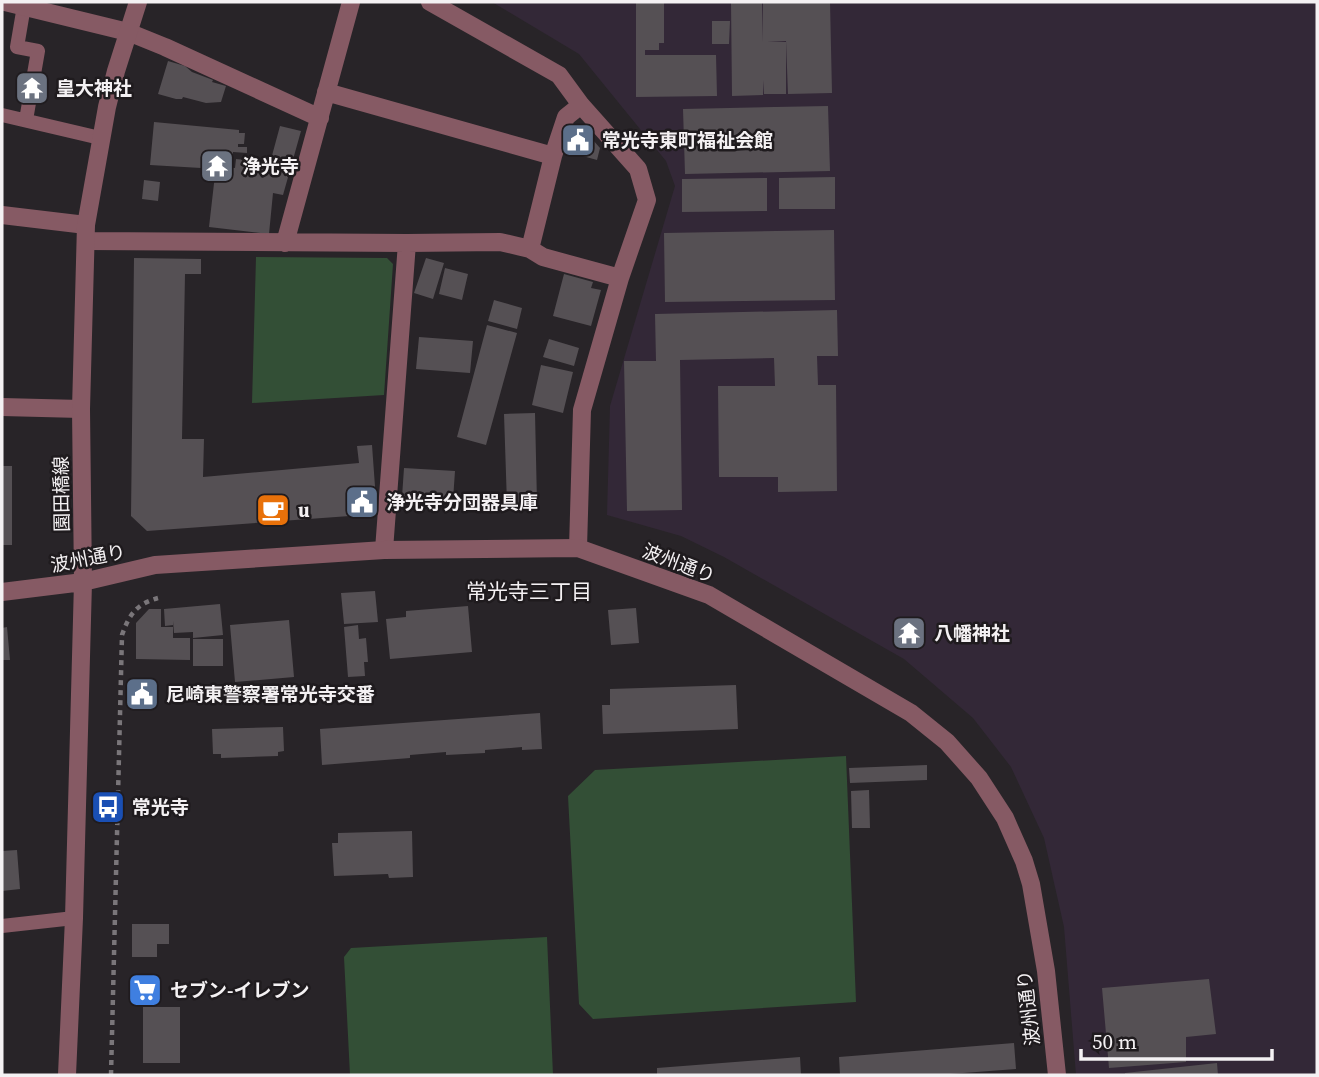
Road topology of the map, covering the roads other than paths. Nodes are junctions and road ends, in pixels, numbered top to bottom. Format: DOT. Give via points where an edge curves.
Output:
graph roads {
  1 [pos="5,2"];
  2 [pos="138,2"];
  3 [pos="351,2"];
  4 [pos="430,2"];
  5 [pos="24,6"];
  6 [pos="128,32"];
  7 [pos="326,92"];
  8 [pos="581,106"];
  9 [pos="2,116"];
  10 [pos="320,118"];
  11 [pos="26,120"];
  12 [pos="100,138"];
  13 [pos="552,156"];
  14 [pos="2,215"];
  15 [pos="86,233"];
  16 [pos="285,243"];
  17 [pos="407,243"];
  18 [pos="530,249"];
  19 [pos="620,278"];
  20 [pos="2,407"];
  21 [pos="81,409"];
  22 [pos="578,548"];
  23 [pos="384,550"];
  24 [pos="83,582"];
  25 [pos="2,592"];
  26 [pos="74,918"];
  27 [pos="2,926"];
  28 [pos="66,1075"];
  29 [pos="1057,1075"];
  1 -- 5 [label="street"];
  2 -- 6 [label="street, 園田橋線"];
  3 -- 7 [label="street"];
  4 -- 8 [label="street" via="559,75"];
  5 -- 6 [label="street"];
  5 -- 11 [label="lane" via="17,47 38,51"];
  6 -- 10 [label="street"];
  6 -- 12 [label="street, 園田橋線"];
  7 -- 10 [label="street"];
  7 -- 13 [label="street"];
  8 -- 13 [label="street" via="566,117"];
  8 -- 19 [label="street" via="638,169 647,200"];
  9 -- 11 [label="lane"];
  10 -- 16 [label="street"];
  11 -- 12 [label="lane"];
  12 -- 15 [label="street, 園田橋線"];
  13 -- 18 [label="street"];
  14 -- 15 [label="street"];
  15 -- 16 [label="street"];
  15 -- 21 [label="street, 園田橋線"];
  16 -- 17 [label="street"];
  17 -- 18 [label="street" via="500,242"];
  17 -- 23 [label="street"];
  18 -- 19 [label="street" via="543,257"];
  19 -- 22 [label="street" via="582,411"];
  20 -- 21 [label="street"];
  21 -- 24 [label="street, 園田橋線"];
  22 -- 23 [label="street, 波州通り"];
  22 -- 29 [label="street, 波州通り" via="709,595 911,713 964,760 1005,818 1031,884"];
  23 -- 24 [label="street, 波州通り" via="155,565"];
  24 -- 25 [label="street, 波州通り"];
  24 -- 26 [label="street, 園田橋線"];
  26 -- 27 [label="lane"];
  26 -- 28 [label="street, 園田橋線"];
}
